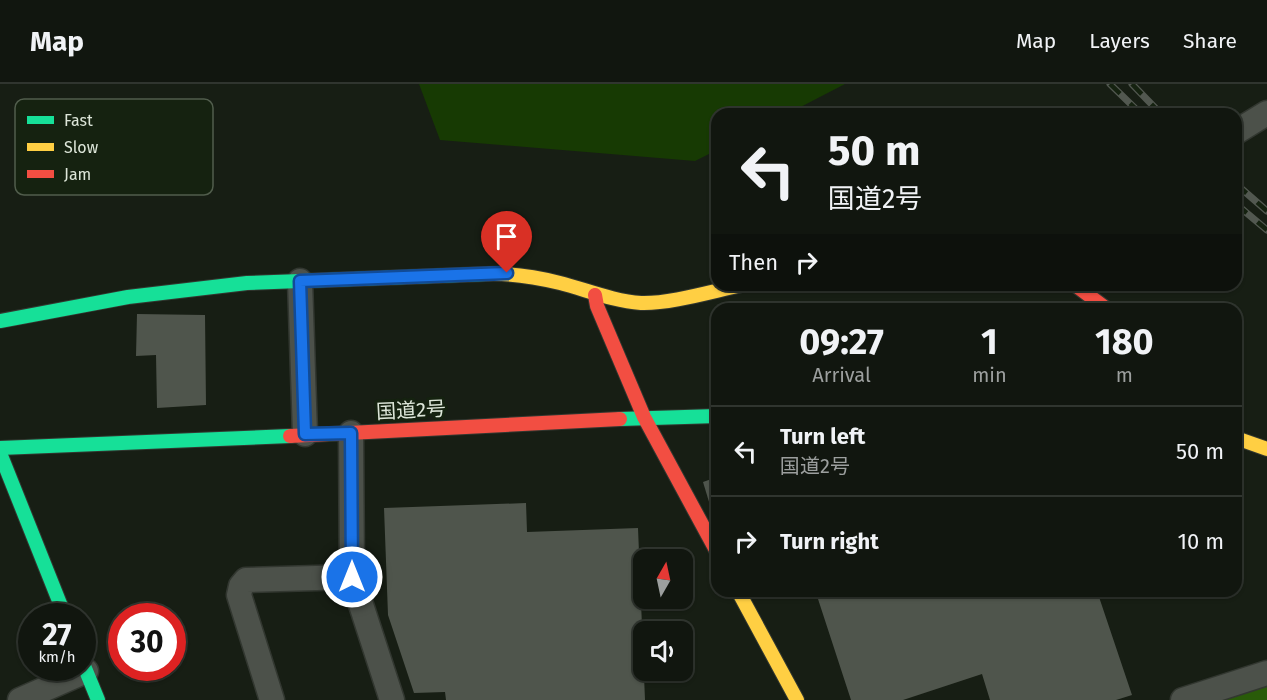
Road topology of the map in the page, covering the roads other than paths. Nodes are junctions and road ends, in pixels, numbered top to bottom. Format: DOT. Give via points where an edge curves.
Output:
graph roads {
  1 [pos="1267,113"];
  2 [pos="1242,128"];
  3 [pos="300,281"];
  4 [pos="713,291"];
  5 [pos="1083,291"];
  6 [pos="595,295"];
  7 [pos="1099,303"];
  8 [pos="0,321"];
  9 [pos="711,416"];
  10 [pos="644,417"];
  11 [pos="351,433"];
  12 [pos="305,434"];
  13 [pos="1242,440"];
  14 [pos="0,448"];
  15 [pos="1267,449"];
  16 [pos="0,453"];
  17 [pos="711,541"];
  18 [pos="352,577"];
  19 [pos="741,597"];
  20 [pos="60,603"];
  21 [pos="1267,673"];
  22 [pos="56,681"];
  23 [pos="90,681"];
  24 [pos="20,700"];
  25 [pos="98,700"];
  26 [pos="272,700"];
  27 [pos="392,700"];
  28 [pos="797,700"];
  29 [pos="1184,700"];
  1 -- 2 [label="street"];
  3 -- 6 [label="main road" via="507,273 560,283"];
  3 -- 8 [label="main road" via="128,297"];
  3 -- 12 [label="street"];
  4 -- 6 [label="main road" via="642,303"];
  5 -- 7 [label="main road"];
  6 -- 10 [label="main road"];
  9 -- 10 [label="main road, 国道2号"];
  10 -- 11 [label="main road, 国道2号"];
  10 -- 17 [label="main road"];
  11 -- 12 [label="main road, 国道2号"];
  11 -- 18 [label="street"];
  12 -- 14 [label="main road, 国道2号"];
  13 -- 15 [label="main road"];
  16 -- 20 [label="main road"];
  18 -- 26 [label="street" via="246,580 241,586 238,595"];
  18 -- 27 [label="street"];
  19 -- 28 [label="main road"];
  21 -- 29 [label="street"];
  22 -- 24 [label="street"];
  23 -- 25 [label="main road"];
}
